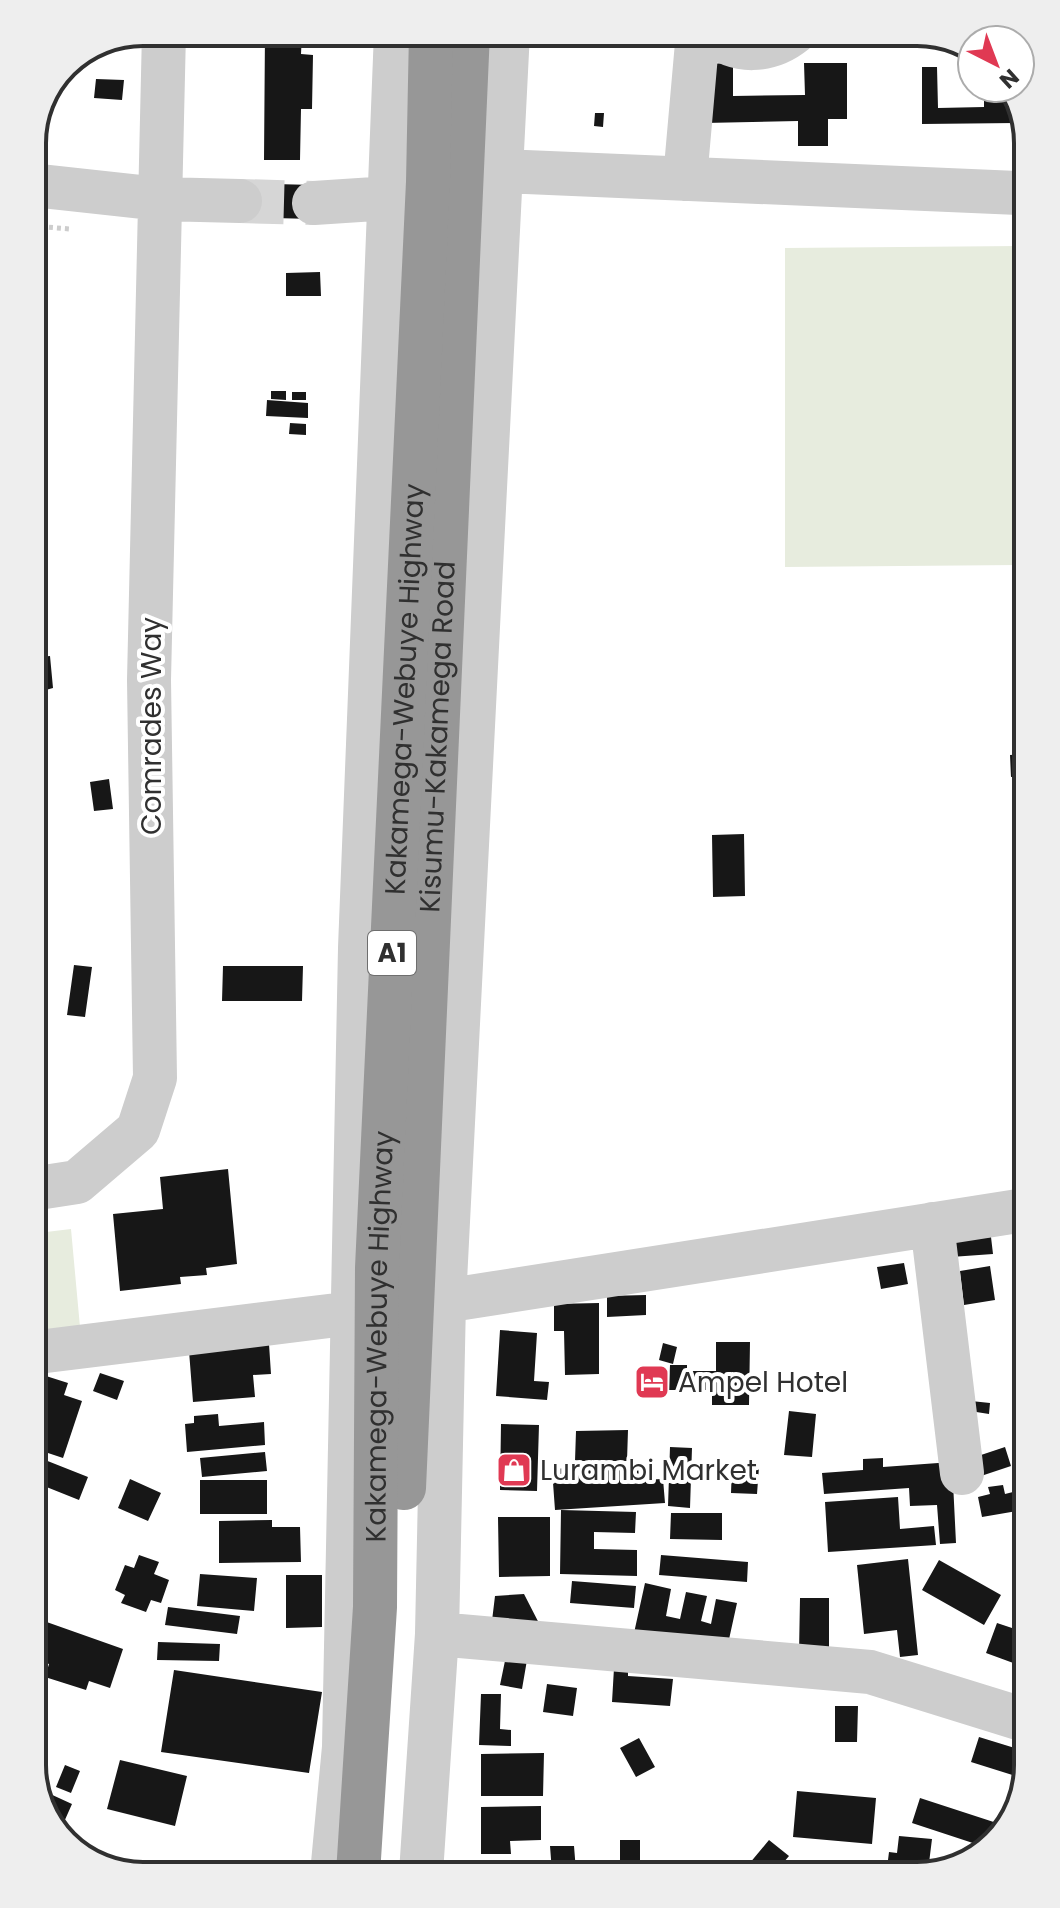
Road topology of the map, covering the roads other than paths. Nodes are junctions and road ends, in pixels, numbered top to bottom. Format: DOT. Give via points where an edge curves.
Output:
graph roads {
  1 [pos="164,46"];
  2 [pos="395,46"];
  3 [pos="431,46"];
  4 [pos="467,46"];
  5 [pos="507,46"];
  6 [pos="697,46"];
  7 [pos="740,46"];
  8 [pos="765,46"];
  9 [pos="502,171"];
  10 [pos="685,179"];
  11 [pos="46,187"];
  12 [pos="1014,193"];
  13 [pos="390,198"];
  14 [pos="160,199"];
  15 [pos="240,201"];
  16 [pos="314,203"];
  17 [pos="46,1187"];
  18 [pos="1014,1212"];
  19 [pos="932,1224"];
  20 [pos="444,1301"];
  21 [pos="353,1313"];
  22 [pos="46,1351"];
  23 [pos="962,1473"];
  24 [pos="437,1634"];
  25 [pos="1014,1717"];
  26 [pos="333,1862"];
  27 [pos="359,1862"];
  28 [pos="387,1862"];
  29 [pos="422,1862"];
  1 -- 14 [label="street, Comrades Way"];
  2 -- 13 [label="street"];
  3 -- 27 [label="highway, Kakamega-Webuye Highway / A1" via="377,1268 375,1607"];
  4 -- 28 [label="highway, Kisumu-Kakamega Road / A1"];
  5 -- 9 [label="street"];
  6 -- 10 [label="street"];
  7 -- 8 [label="street"];
  9 -- 10 [label="street"];
  9 -- 20 [label="street"];
  10 -- 12 [label="street"];
  11 -- 14 [label="street"];
  13 -- 16 [label="street"];
  13 -- 21 [label="street" via="361,933"];
  14 -- 15 [label="street"];
  14 -- 17 [label="street, Comrades Way" via="149,680 155,1078 138,1130 77,1182"];
  18 -- 19 [label="street"];
  19 -- 20 [label="street"];
  19 -- 23 [label="street"];
  20 -- 24 [label="street"];
  21 -- 22 [label="street"];
  21 -- 26 [label="street" via="344,1747"];
  24 -- 25 [label="street" via="870,1672"];
  24 -- 29 [label="street"];
}
